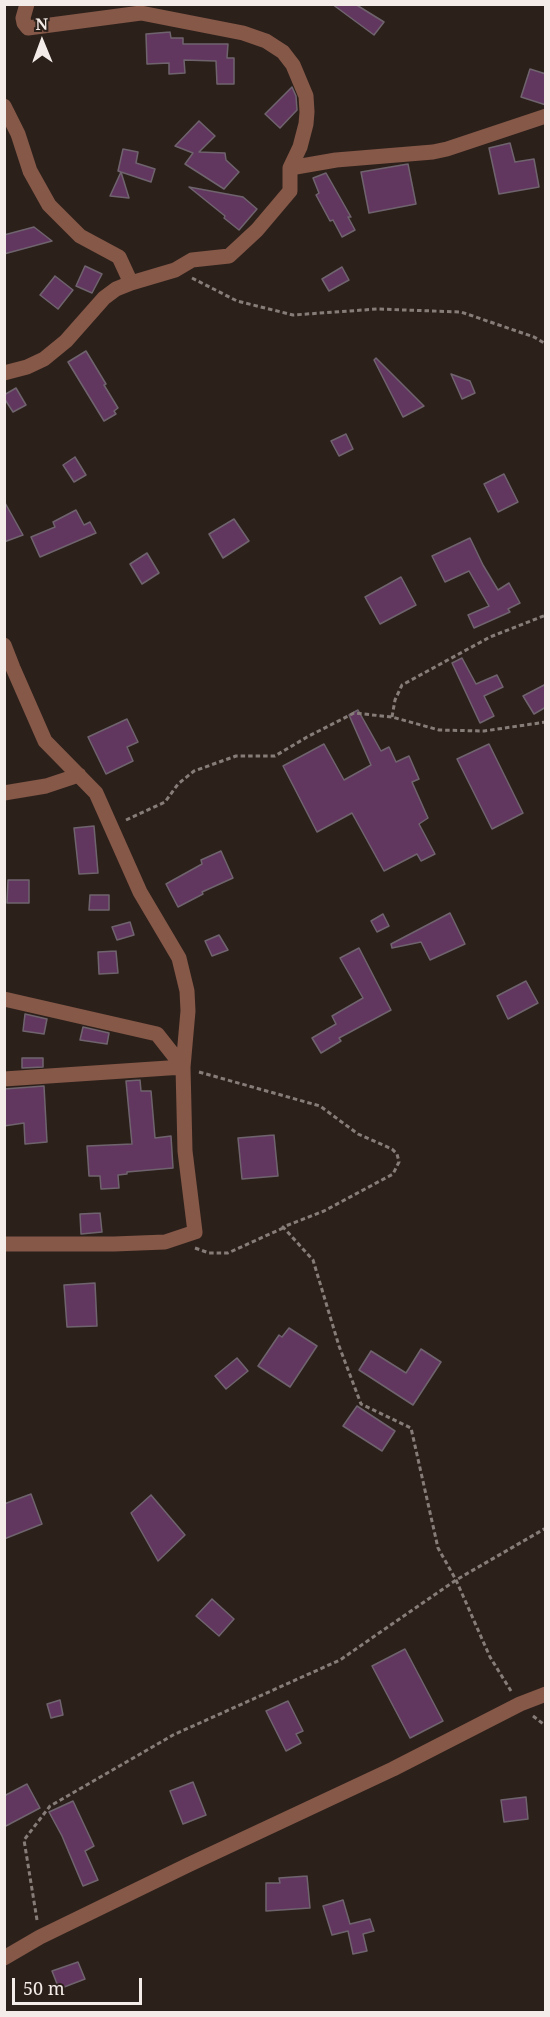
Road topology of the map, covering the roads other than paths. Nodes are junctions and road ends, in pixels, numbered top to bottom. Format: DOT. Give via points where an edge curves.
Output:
graph roads {
  1 [pos="27,4"];
  2 [pos="4,106"];
  3 [pos="546,116"];
  4 [pos="290,168"];
  5 [pos="131,283"];
  6 [pos="4,373"];
  7 [pos="4,645"];
  8 [pos="79,776"];
  9 [pos="4,793"];
  10 [pos="4,999"];
  11 [pos="183,1067"];
  12 [pos="4,1079"];
  13 [pos="4,1244"];
  14 [pos="546,1694"];
  15 [pos="4,1958"];
  1 -- 4 [label="street" via="23,18 28,28 141,13 266,41 283,52 293,65 306,96 306,124"];
  2 -- 5 [label="street" via="30,171 49,205 80,236 119,257"];
  3 -- 4 [label="street" via="433,152"];
  4 -- 5 [label="street" via="290,191 229,256 192,260 175,270"];
  5 -- 6 [label="street" via="104,298 66,341 44,359"];
  7 -- 8 [label="street" via="45,741"];
  8 -- 9 [label="street"];
  8 -- 11 [label="street" via="96,793 140,892 179,958 188,1011"];
  10 -- 11 [label="street" via="157,1034"];
  11 -- 12 [label="street"];
  11 -- 13 [label="street" via="186,1151 195,1232 165,1242"];
  14 -- 15 [label="street" via="188,1864"];
}
